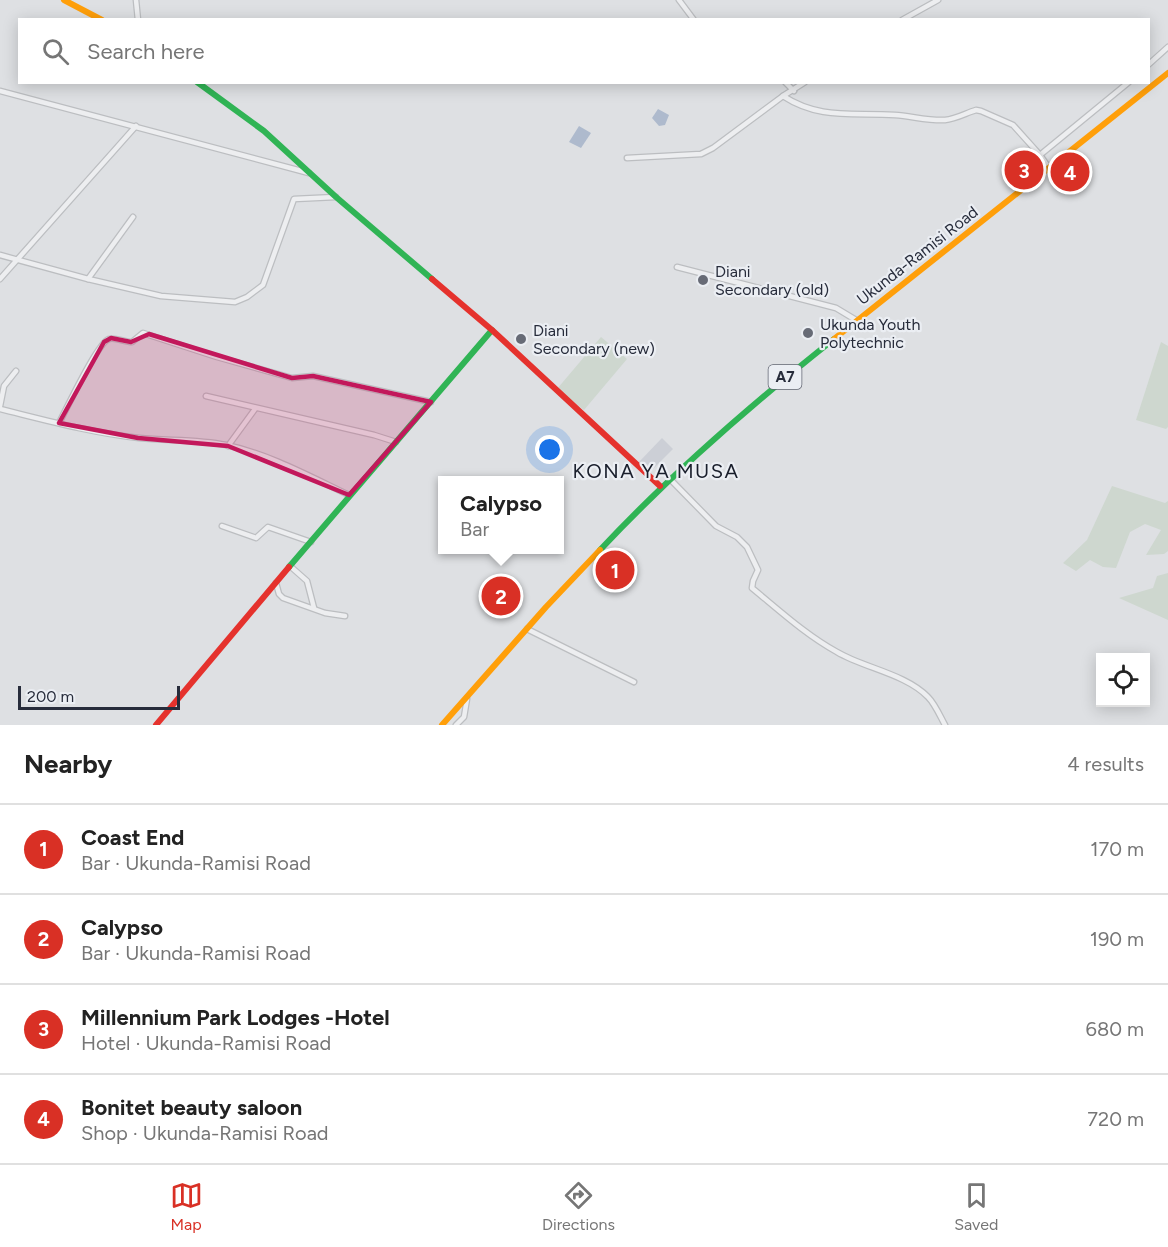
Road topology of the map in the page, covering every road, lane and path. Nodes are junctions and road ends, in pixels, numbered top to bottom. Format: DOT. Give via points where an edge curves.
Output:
graph roads {
  1 [pos="64,0"];
  2 [pos="136,0"];
  3 [pos="679,0"];
  4 [pos="938,0"];
  5 [pos="98,18"];
  6 [pos="138,18"];
  7 [pos="692,18"];
  8 [pos="906,18"];
  9 [pos="1168,47"];
  10 [pos="1150,64"];
  11 [pos="1168,73"];
  12 [pos="200,84"];
  13 [pos="787,84"];
  14 [pos="803,84"];
  15 [pos="1127,84"];
  16 [pos="0,91"];
  17 [pos="794,91"];
  18 [pos="783,96"];
  19 [pos="136,126"];
  20 [pos="1040,155"];
  21 [pos="627,158"];
  22 [pos="1049,168"];
  23 [pos="309,173"];
  24 [pos="336,197"];
  25 [pos="132,217"];
  26 [pos="0,255"];
  27 [pos="18,259"];
  28 [pos="677,267"];
  29 [pos="0,279"];
  30 [pos="87,279"];
  31 [pos="856,320"];
  32 [pos="492,330"];
  33 [pos="16,371"];
  34 [pos="206,396"];
  35 [pos="431,402"];
  36 [pos="0,407"];
  37 [pos="255,409"];
  38 [pos="59,423"];
  39 [pos="396,442"];
  40 [pos="228,446"];
  41 [pos="669,478"];
  42 [pos="660,486"];
  43 [pos="349,495"];
  44 [pos="222,526"];
  45 [pos="311,542"];
  46 [pos="290,566"];
  47 [pos="276,583"];
  48 [pos="314,608"];
  49 [pos="345,616"];
  50 [pos="527,629"];
  51 [pos="634,682"];
  52 [pos="467,697"];
  53 [pos="156,725"];
  54 [pos="442,725"];
  55 [pos="456,725"];
  56 [pos="945,725"];
  1 -- 5 [label="main road"];
  2 -- 6 [label="street"];
  3 -- 7 [label="street"];
  4 -- 8 [label="street"];
  9 -- 10 [label="street"];
  11 -- 22 [label="main road, Ukunda-Ramisi Road / A7"];
  12 -- 23 [label="main road" via="264,131"];
  13 -- 17 [label="street"];
  14 -- 17 [label="street"];
  15 -- 20 [label="street"];
  16 -- 19 [label="street"];
  17 -- 18 [label="street"];
  18 -- 20 [label="street" via="796,105 833,113 943,120 981,111 1013,125"];
  18 -- 21 [label="street" via="701,154"];
  19 -- 23 [label="street"];
  19 -- 27 [label="street"];
  20 -- 22 [label="street"];
  22 -- 31 [label="main road, Ukunda-Ramisi Road / A7"];
  23 -- 24 [label="main road"];
  24 -- 30 [label="street" via="294,199 263,285 236,302 160,296"];
  24 -- 32 [label="main road"];
  25 -- 30 [label="street"];
  26 -- 27 [label="street"];
  27 -- 29 [label="street"];
  27 -- 30 [label="street"];
  28 -- 31 [label="street" via="836,308"];
  31 -- 41 [label="main road, Ukunda-Ramisi Road / A7"];
  32 -- 35 [label="main road"];
  32 -- 42 [label="main road"];
  33 -- 36 [label="street" via="4,386"];
  34 -- 37 [label="street"];
  35 -- 38 [label="street" via="313,376 292,378 143,333 132,342 111,338 104,342"];
  35 -- 39 [label="main road"];
  36 -- 38 [label="street"];
  37 -- 39 [label="street"];
  37 -- 40 [label="street"];
  38 -- 40 [label="street" via="138,438"];
  39 -- 43 [label="main road"];
  40 -- 43 [label="street" via="275,461"];
  41 -- 42 [label="main road, Ukunda-Ramisi Road / A7"];
  41 -- 56 [label="street" via="702,514 747,548 758,570 752,588 823,644 915,687 929,698"];
  42 -- 50 [label="main road, Ukunda-Ramisi Road / A7"];
  43 -- 45 [label="main road"];
  44 -- 45 [label="street" via="256,538 268,527"];
  45 -- 46 [label="main road"];
  46 -- 47 [label="main road"];
  46 -- 48 [label="street" via="307,581"];
  47 -- 48 [label="street" via="283,598"];
  47 -- 53 [label="main road"];
  48 -- 49 [label="street"];
  50 -- 51 [label="street"];
  50 -- 52 [label="main road, Ukunda-Ramisi Road / A7"];
  52 -- 54 [label="main road, Ukunda-Ramisi Road / A7"];
  52 -- 55 [label="street" via="466,712"];
}
